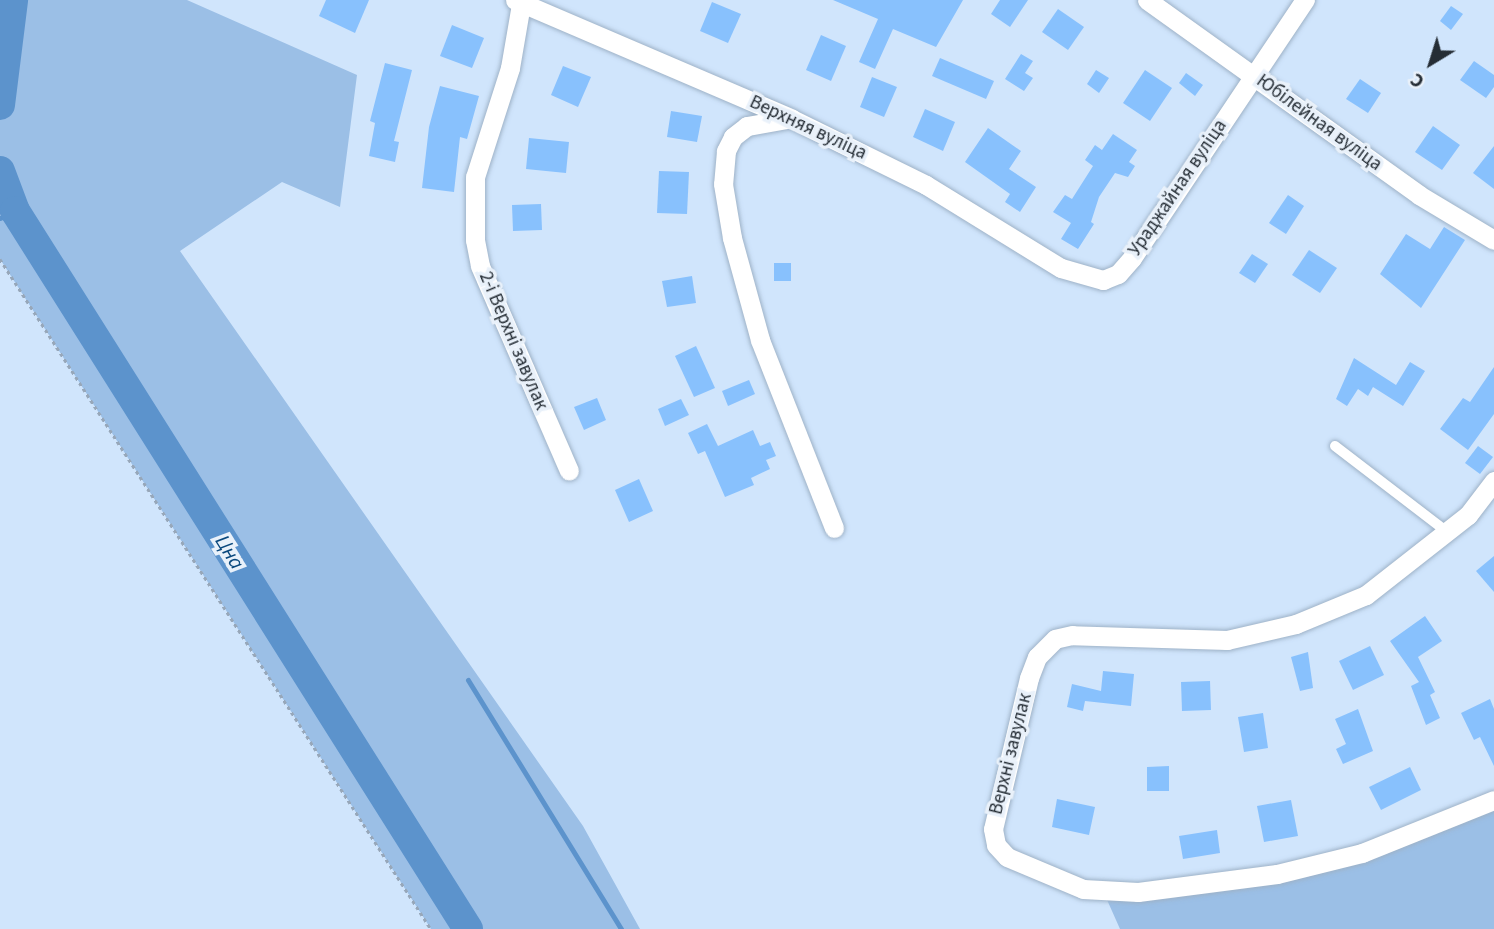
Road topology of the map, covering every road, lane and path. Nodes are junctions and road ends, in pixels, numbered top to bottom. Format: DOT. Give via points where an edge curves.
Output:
graph roads {
  1 [pos="1147,0"];
  2 [pos="1305,0"];
  3 [pos="518,2"];
  4 [pos="1253,76"];
  5 [pos="792,119"];
  6 [pos="1494,240"];
  7 [pos="0,259"];
  8 [pos="1089,279"];
  9 [pos="1335,446"];
  10 [pos="569,471"];
  11 [pos="1494,481"];
  12 [pos="834,528"];
  13 [pos="1447,533"];
  14 [pos="1494,800"];
  15 [pos="431,929"];
  1 -- 4 [label="street, Юбілейная вуліца"];
  2 -- 4 [label="street, Ураджайная вуліца"];
  3 -- 5 [label="street, Верхняя вуліца"];
  3 -- 10 [label="street, 2-і Верхні завулак" via="510,68 475,177 475,240 480,267"];
  4 -- 6 [label="street, Юбілейная вуліца" via="1419,195"];
  4 -- 8 [label="street, Ураджайная вуліца" via="1132,258 1118,274"];
  5 -- 8 [label="street, Верхняя вуліца" via="926,185 1061,268"];
  5 -- 12 [label="street" via="747,126 733,137 726,151 723,184 732,239 760,340"];
  7 -- 15 [label="path"];
  9 -- 13 [label="lane"];
  11 -- 13 [label="street, Верхні завулак"];
  13 -- 14 [label="street, Верхні завулак" via="1366,596 1296,624 1227,640 1072,635 1055,639 1037,657 1030,678 993,829 996,845 1007,857 1083,889 1138,892 1277,874 1362,853"];
}
